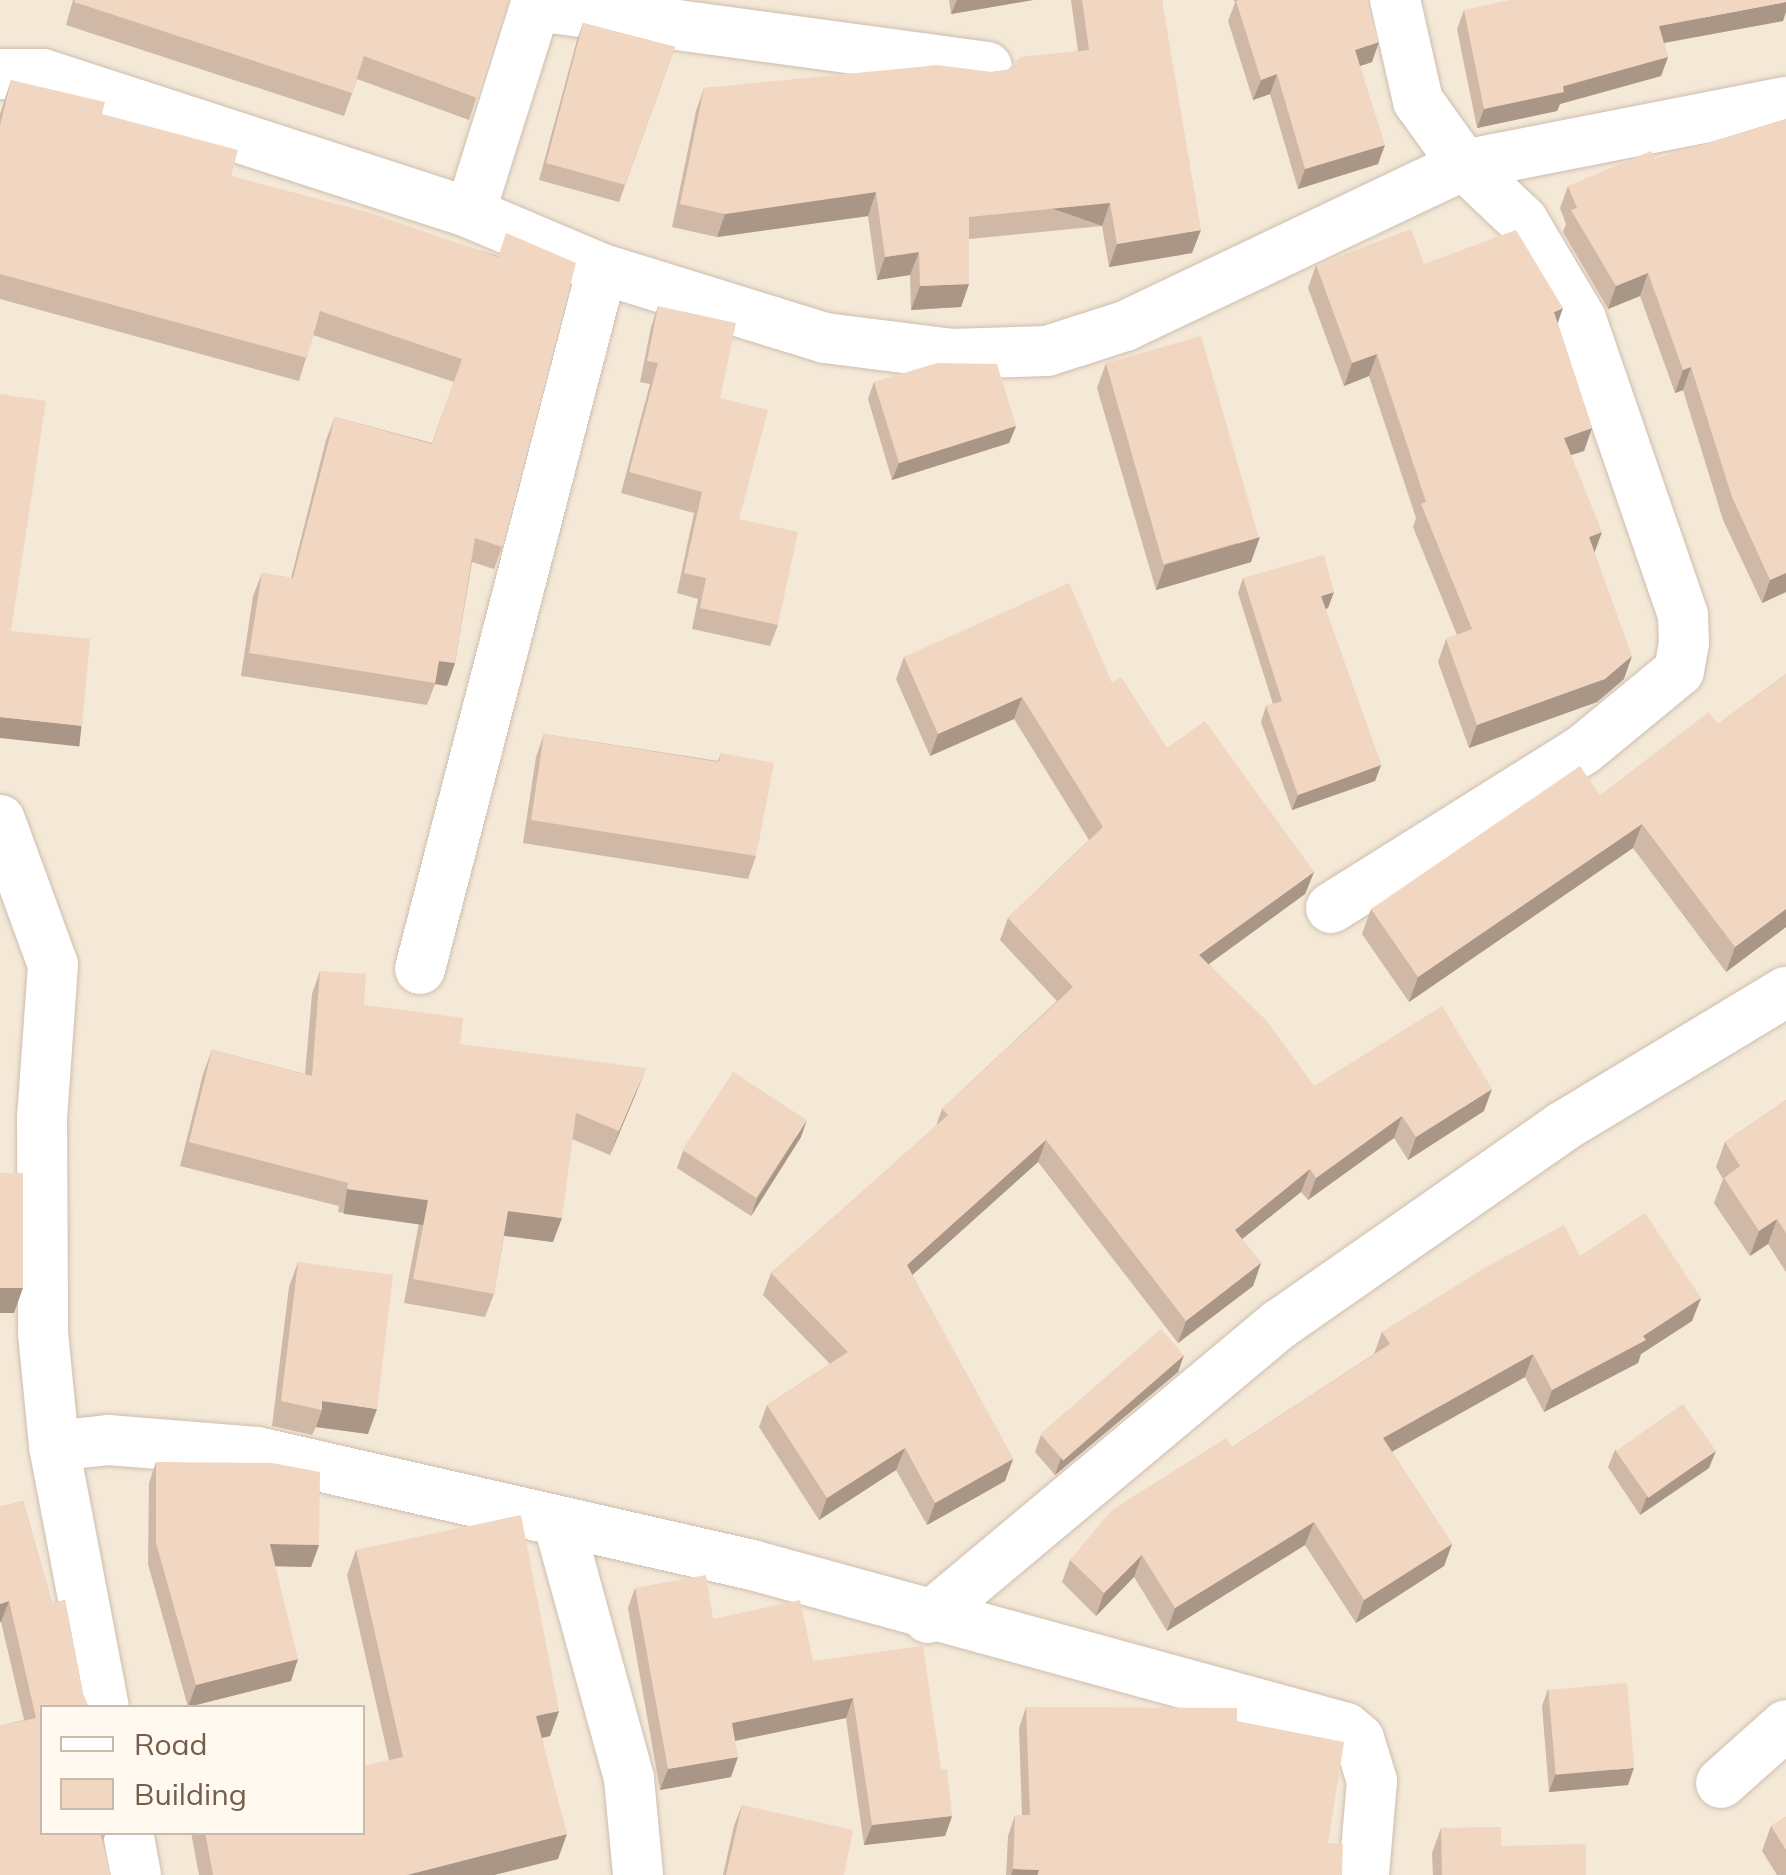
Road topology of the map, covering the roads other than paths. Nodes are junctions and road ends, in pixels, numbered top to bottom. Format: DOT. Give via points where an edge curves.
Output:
graph roads {
  1 [pos="1395,0"];
  2 [pos="537,3"];
  3 [pos="988,67"];
  4 [pos="0,74"];
  5 [pos="1786,102"];
  6 [pos="1464,165"];
  7 [pos="470,213"];
  8 [pos="602,268"];
  9 [pos="0,820"];
  10 [pos="1331,908"];
  11 [pos="420,969"];
  12 [pos="1786,992"];
  13 [pos="54,1446"];
  14 [pos="559,1524"];
  15 [pos="928,1618"];
  16 [pos="103,1705"];
  17 [pos="1786,1725"];
  18 [pos="1721,1783"];
  19 [pos="129,1835"];
  20 [pos="136,1875"];
  21 [pos="638,1875"];
  22 [pos="1364,1875"];
  1 -- 6 [label="street" via="1418,100"];
  2 -- 3 [label="street"];
  2 -- 7 [label="street"];
  4 -- 7 [label="street" via="43,74"];
  5 -- 6 [label="street"];
  6 -- 8 [label="street" via="1125,326 1047,350 951,354 825,338"];
  6 -- 10 [label="street" via="1523,221 1581,319 1683,616 1679,671 1584,750"];
  7 -- 8 [label="street"];
  8 -- 11 [label="street"];
  9 -- 13 [label="street" via="52,964 42,1136 43,1334"];
  12 -- 15 [label="street" via="1562,1127 1280,1324"];
  13 -- 14 [label="street" via="108,1440 257,1452"];
  13 -- 16 [label="street"];
  14 -- 15 [label="street" via="752,1566"];
  14 -- 21 [label="street" via="629,1779"];
  15 -- 22 [label="street" via="1346,1728 1359,1739 1372,1781"];
  17 -- 18 [label="street"];
  19 -- 20 [label="street"];
}
